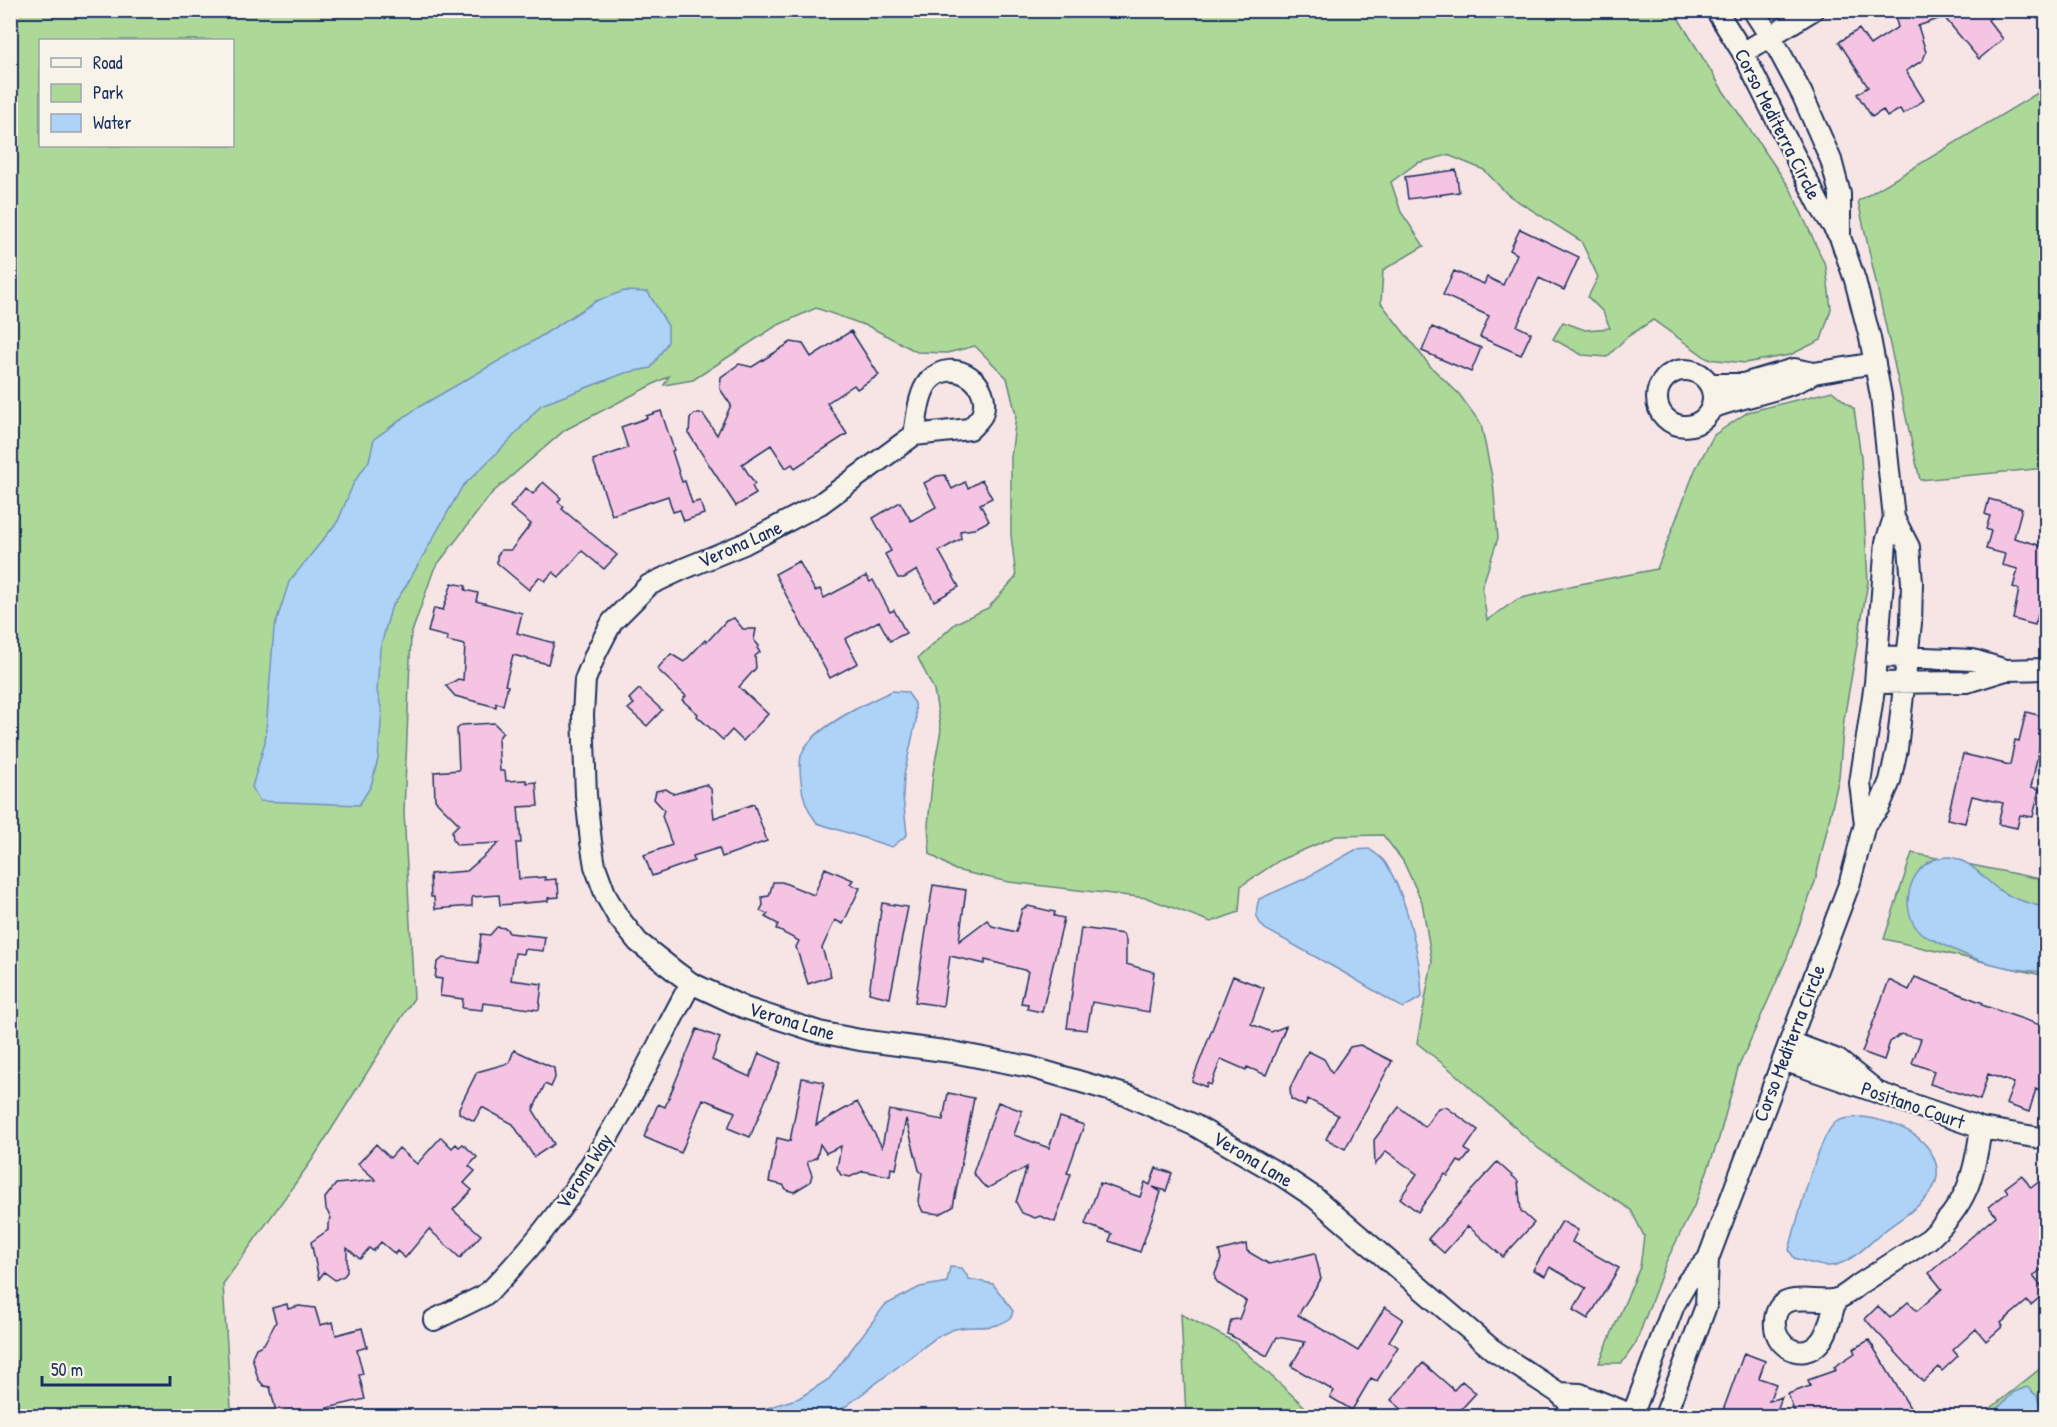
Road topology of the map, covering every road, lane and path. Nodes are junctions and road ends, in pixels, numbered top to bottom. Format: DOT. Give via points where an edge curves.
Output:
graph roads {
  1 [pos="1716,10"];
  2 [pos="1813,10"];
  3 [pos="1759,13"];
  4 [pos="1730,32"];
  5 [pos="1770,37"];
  6 [pos="1743,53"];
  7 [pos="1840,237"];
  8 [pos="1875,363"];
  9 [pos="1710,384"];
  10 [pos="1749,389"];
  11 [pos="1711,408"];
  12 [pos="914,435"];
  13 [pos="1894,518"];
  14 [pos="1877,656"];
  15 [pos="1907,657"];
  16 [pos="2046,669"];
  17 [pos="2006,670"];
  18 [pos="1875,683"];
  19 [pos="1904,683"];
  20 [pos="1865,824"];
  21 [pos="691,983"];
  22 [pos="1786,1051"];
  23 [pos="1981,1128"];
  24 [pos="2046,1139"];
  25 [pos="1708,1259"];
  26 [pos="1836,1299"];
  27 [pos="434,1320"];
  28 [pos="1559,1393"];
  29 [pos="1592,1416"];
  30 [pos="1633,1416"];
  31 [pos="1665,1416"];
  1 -- 4 [label="street, Corso Mediterra Circle"];
  2 -- 5 [label="street"];
  3 -- 4 [label="street"];
  3 -- 5 [label="street, Corso Mediterra Circle"];
  4 -- 6 [label="street, Corso Mediterra Circle"];
  5 -- 6 [label="street"];
  5 -- 7 [label="street, Corso Mediterra Circle" via="1802,94 1831,160 1840,194"];
  6 -- 7 [label="street, Corso Mediterra Circle" via="1820,207"];
  7 -- 8 [label="street, Corso Mediterra Circle"];
  8 -- 10 [label="street" via="1814,373 1798,383"];
  8 -- 13 [label="street, Corso Mediterra Circle"];
  9 -- 10 [label="street"];
  9 -- 11 [label="street"];
  9 -- 11 [label="street" via="1695,371 1678,370 1662,380 1656,402 1666,419 1684,427 1702,421"];
  10 -- 11 [label="street"];
  12 -- 21 [label="street, Verona Lane" via="820,504 744,544 649,585 612,622 596,652 585,680 583,716 586,795 596,866 606,896 638,942"];
  13 -- 14 [label="street, Corso Mediterra Circle" via="1886,542"];
  13 -- 15 [label="street, Corso Mediterra Circle" via="1909,548 1912,583"];
  14 -- 15 [label="street"];
  14 -- 18 [label="street, Corso Mediterra Circle"];
  15 -- 17 [label="street" via="1973,660"];
  15 -- 19 [label="street, Corso Mediterra Circle"];
  16 -- 17 [label="street"];
  17 -- 19 [label="street" via="1967,682"];
  18 -- 19 [label="street"];
  18 -- 20 [label="street, Corso Mediterra Circle" via="1860,783"];
  19 -- 20 [label="street, Corso Mediterra Circle" via="1890,781 1879,807"];
  20 -- 22 [label="street, Corso Mediterra Circle" via="1850,882"];
  21 -- 27 [label="street, Verona Way" via="610,1132 551,1220 492,1289"];
  21 -- 28 [label="street, Verona Lane" via="745,1008 819,1032 1030,1067 1129,1096 1181,1119 1314,1197 1493,1350"];
  22 -- 23 [label="street, Positano Court" via="1846,1083"];
  22 -- 25 [label="street, Corso Mediterra Circle"];
  23 -- 24 [label="street, Positano Court"];
  23 -- 26 [label="street" via="1972,1176 1948,1220 1929,1239"];
  25 -- 30 [label="street, Corso Mediterra Circle" via="1688,1281 1674,1305"];
  25 -- 31 [label="street, Corso Mediterra Circle" via="1706,1306"];
  28 -- 29 [label="street, Verona Lane" via="1573,1407"];
  28 -- 30 [label="street, Verona Lane" via="1580,1394"];
}
